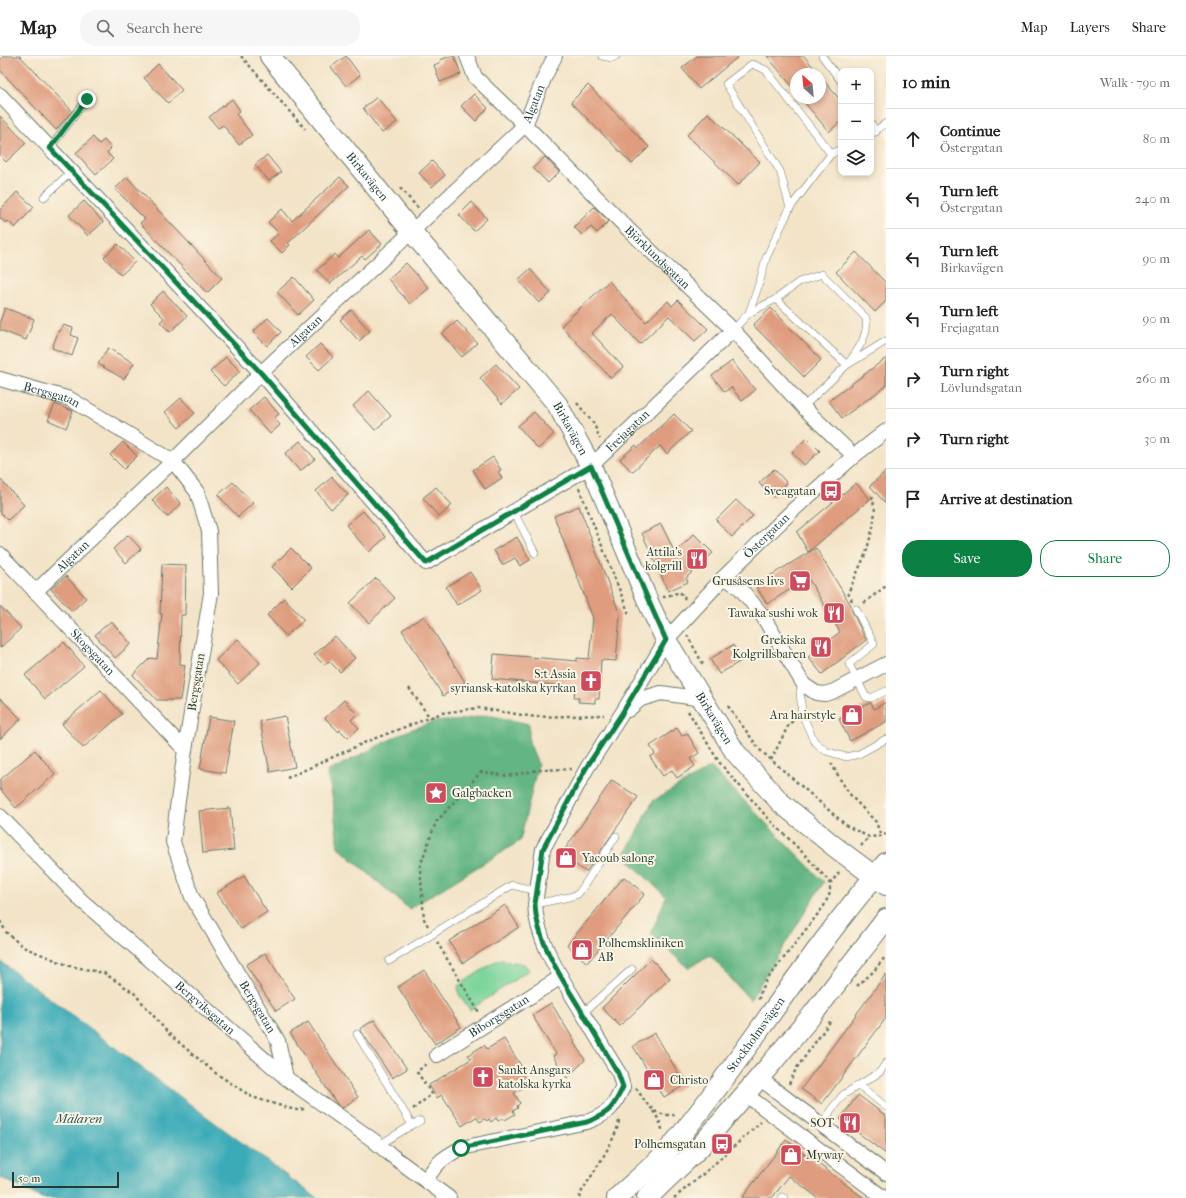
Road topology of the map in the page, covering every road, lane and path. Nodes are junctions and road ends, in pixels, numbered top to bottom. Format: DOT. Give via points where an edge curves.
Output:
graph roads {
  1 [pos="241,56"];
  2 [pos="270,56"];
  3 [pos="468,56"];
  4 [pos="555,56"];
  5 [pos="602,56"];
  6 [pos="616,56"];
  7 [pos="822,56"];
  8 [pos="838,77"];
  9 [pos="0,95"];
  10 [pos="87,99"];
  11 [pos="886,124"];
  12 [pos="525,125"];
  13 [pos="874,132"];
  14 [pos="308,133"];
  15 [pos="50,148"];
  16 [pos="838,150"];
  17 [pos="831,154"];
  18 [pos="72,171"];
  19 [pos="44,198"];
  20 [pos="790,208"];
  21 [pos="412,232"];
  22 [pos="776,299"];
  23 [pos="749,313"];
  24 [pos="733,330"];
  25 [pos="886,341"];
  26 [pos="847,365"];
  27 [pos="261,373"];
  28 [pos="0,379"];
  29 [pos="803,407"];
  30 [pos="886,431"];
  31 [pos="854,456"];
  32 [pos="173,460"];
  33 [pos="583,471"];
  34 [pos="872,495"];
  35 [pos="514,512"];
  36 [pos="535,553"];
  37 [pos="0,554"];
  38 [pos="724,577"];
  39 [pos="886,586"];
  40 [pos="35,592"];
  41 [pos="664,597"];
  42 [pos="856,609"];
  43 [pos="694,611"];
  44 [pos="629,614"];
  45 [pos="666,640"];
  46 [pos="886,664"];
  47 [pos="706,670"];
  48 [pos="856,679"];
  49 [pos="804,685"];
  50 [pos="409,688"];
  51 [pos="886,691"];
  52 [pos="703,700"];
  53 [pos="726,702"];
  54 [pos="802,714"];
  55 [pos="621,715"];
  56 [pos="430,718"];
  57 [pos="886,739"];
  58 [pos="186,750"];
  59 [pos="826,751"];
  60 [pos="771,760"];
  61 [pos="586,768"];
  62 [pos="287,778"];
  63 [pos="0,816"];
  64 [pos="886,834"];
  65 [pos="616,836"];
  66 [pos="881,836"];
  67 [pos="882,875"];
  68 [pos="830,884"];
  69 [pos="536,897"];
  70 [pos="886,919"];
  71 [pos="0,921"];
  72 [pos="432,934"];
  73 [pos="389,961"];
  74 [pos="632,969"];
  75 [pos="561,977"];
  76 [pos="758,1002"];
  77 [pos="583,1013"];
  78 [pos="486,1024"];
  79 [pos="357,1034"];
  80 [pos="437,1055"];
  81 [pos="886,1063"];
  82 [pos="286,1078"];
  83 [pos="759,1078"];
  84 [pos="859,1085"];
  85 [pos="623,1087"];
  86 [pos="432,1094"];
  87 [pos="745,1094"];
  88 [pos="614,1105"];
  89 [pos="886,1107"];
  90 [pos="311,1108"];
  91 [pos="653,1110"];
  92 [pos="676,1120"];
  93 [pos="420,1121"];
  94 [pos="412,1125"];
  95 [pos="824,1127"];
  96 [pos="668,1129"];
  97 [pos="811,1144"];
  98 [pos="380,1145"];
  99 [pos="886,1173"];
  100 [pos="426,1180"];
  101 [pos="449,1198"];
  102 [pos="580,1198"];
  103 [pos="617,1198"];
  104 [pos="647,1198"];
  105 [pos="884,1198"];
  1 -- 14 [label="path"];
  2 -- 21 [label="street, Birkavägen"];
  3 -- 12 [label="street, Björklundsgatan" via="475,77"];
  4 -- 12 [label="street, Algatan"];
  5 -- 6 [label="lane"];
  7 -- 8 [label="lane"];
  9 -- 15 [label="street"];
  10 -- 15 [label="lane"];
  11 -- 13 [label="lane"];
  12 -- 21 [label="street, Algatan"];
  12 -- 24 [label="street, Björklundsgatan"];
  15 -- 18 [label="street"];
  16 -- 17 [label="lane"];
  17 -- 20 [label="lane"];
  17 -- 20 [label="lane" via="766,70 752,64 726,84 780,171"];
  18 -- 19 [label="lane"];
  18 -- 27 [label="street"];
  20 -- 23 [label="lane" via="766,258"];
  21 -- 27 [label="street, Algatan"];
  21 -- 33 [label="street, Birkavägen" via="557,404"];
  22 -- 23 [label="lane"];
  22 -- 26 [label="lane"];
  22 -- 26 [label="lane" via="799,282 822,274 866,318 867,326 860,348"];
  23 -- 24 [label="lane"];
  24 -- 29 [label="street, Björklundsgatan"];
  24 -- 33 [label="street, Frejagatan"];
  25 -- 26 [label="lane"];
  26 -- 29 [label="lane"];
  27 -- 32 [label="street, Algatan"];
  27 -- 35 [label="street, Frejagatan" via="426,563"];
  28 -- 32 [label="street, Bergsgatan" via="70,399"];
  29 -- 31 [label="street, Björklundsgatan"];
  30 -- 31 [label="street, Östergatan"];
  31 -- 38 [label="street, Östergatan"];
  32 -- 40 [label="street, Algatan"];
  32 -- 58 [label="street, Bergsgatan" via="197,492 209,532 211,593"];
  33 -- 35 [label="street, Frejagatan"];
  33 -- 44 [label="path"];
  33 -- 45 [label="street, Birkavägen"];
  34 -- 42 [label="path" via="875,511 873,527 866,553 848,593"];
  35 -- 36 [label="lane"];
  37 -- 40 [label="street, Skogsgatan"];
  38 -- 43 [label="street, Östergatan"];
  38 -- 49 [label="street" via="740,588 762,615"];
  39 -- 42 [label="path"];
  40 -- 58 [label="street, Skogsgatan"];
  41 -- 43 [label="path" via="680,592"];
  42 -- 48 [label="lane" via="874,644 849,664"];
  43 -- 45 [label="street, Östergatan"];
  43 -- 47 [label="path" via="698,618 687,636"];
  45 -- 52 [label="street, Birkavägen"];
  45 -- 55 [label="street, Östergatan"];
  46 -- 48 [label="street"];
  48 -- 49 [label="street" via="825,694 816,693"];
  48 -- 51 [label="lane" via="866,698"];
  49 -- 54 [label="lane" via="800,691"];
  50 -- 56 [label="path"];
  52 -- 55 [label="street, Östergatan" via="661,693 641,700"];
  52 -- 67 [label="street, Birkavägen" via="735,752 781,803 835,847"];
  53 -- 60 [label="path" via="760,750"];
  54 -- 59 [label="lane" via="814,740"];
  54 -- 60 [label="path" via="789,724"];
  55 -- 56 [label="path" via="535,717 478,708 442,713"];
  55 -- 61 [label="street, Östergatan"];
  56 -- 62 [label="path" via="368,741"];
  57 -- 59 [label="lane" via="858,754 846,757"];
  58 -- 82 [label="street, Bergsgatan" via="173,842 192,897 278,1041"];
  59 -- 66 [label="path" via="842,784 876,822"];
  60 -- 66 [label="path" via="847,826 868,837"];
  61 -- 69 [label="street, Östergatan" via="543,849"];
  61 -- 72 [label="path" via="538,770 508,776 481,772 436,822 420,866 424,919"];
  63 -- 82 [label="street, Bergviksgatan" via="82,901"];
  64 -- 66 [label="path"];
  65 -- 69 [label="lane" via="578,894 569,897"];
  67 -- 103 [label="street, Stockholmsvägen" via="796,979 705,1106 655,1163"];
  68 -- 76 [label="path" via="830,893 824,906 766,981"];
  69 -- 72 [label="lane" via="512,885"];
  69 -- 75 [label="street, Östergatan" via="535,912 544,944"];
  70 -- 83 [label="street" via="813,1014"];
  71 -- 90 [label="path" via="6,932 23,947 70,966 104,973 134,993 169,1034 214,1072 252,1097 295,1110"];
  72 -- 73 [label="lane"];
  72 -- 78 [label="path"];
  74 -- 77 [label="lane"];
  75 -- 77 [label="street, Östergatan"];
  75 -- 78 [label="street, Biborgsgatan"];
  77 -- 85 [label="street, Östergatan" via="618,1073"];
  78 -- 80 [label="street, Biborgsgatan"];
  79 -- 94 [label="lane"];
  80 -- 86 [label="path" via="417,1072"];
  81 -- 84 [label="lane" via="880,1072"];
  82 -- 98 [label="street, Bergviksgatan"];
  83 -- 87 [label="street"];
  83 -- 95 [label="street"];
  84 -- 89 [label="lane"];
  84 -- 95 [label="lane" via="843,1095 830,1111"];
  85 -- 88 [label="street"];
  85 -- 91 [label="path" via="635,1086"];
  87 -- 97 [label="street"];
  87 -- 104 [label="street" via="699,1148"];
  88 -- 100 [label="street" via="599,1117 587,1122 461,1148 435,1166"];
  88 -- 102 [label="path" via="620,1123"];
  91 -- 92 [label="path" via="658,1113 680,1115"];
  91 -- 96 [label="path" via="664,1134"];
  93 -- 94 [label="lane"];
  94 -- 98 [label="lane"];
  95 -- 97 [label="street"];
  95 -- 99 [label="street"];
  97 -- 105 [label="street"];
  98 -- 100 [label="street, Bergviksgatan"];
  100 -- 101 [label="street, Bergviksgatan"];
}
